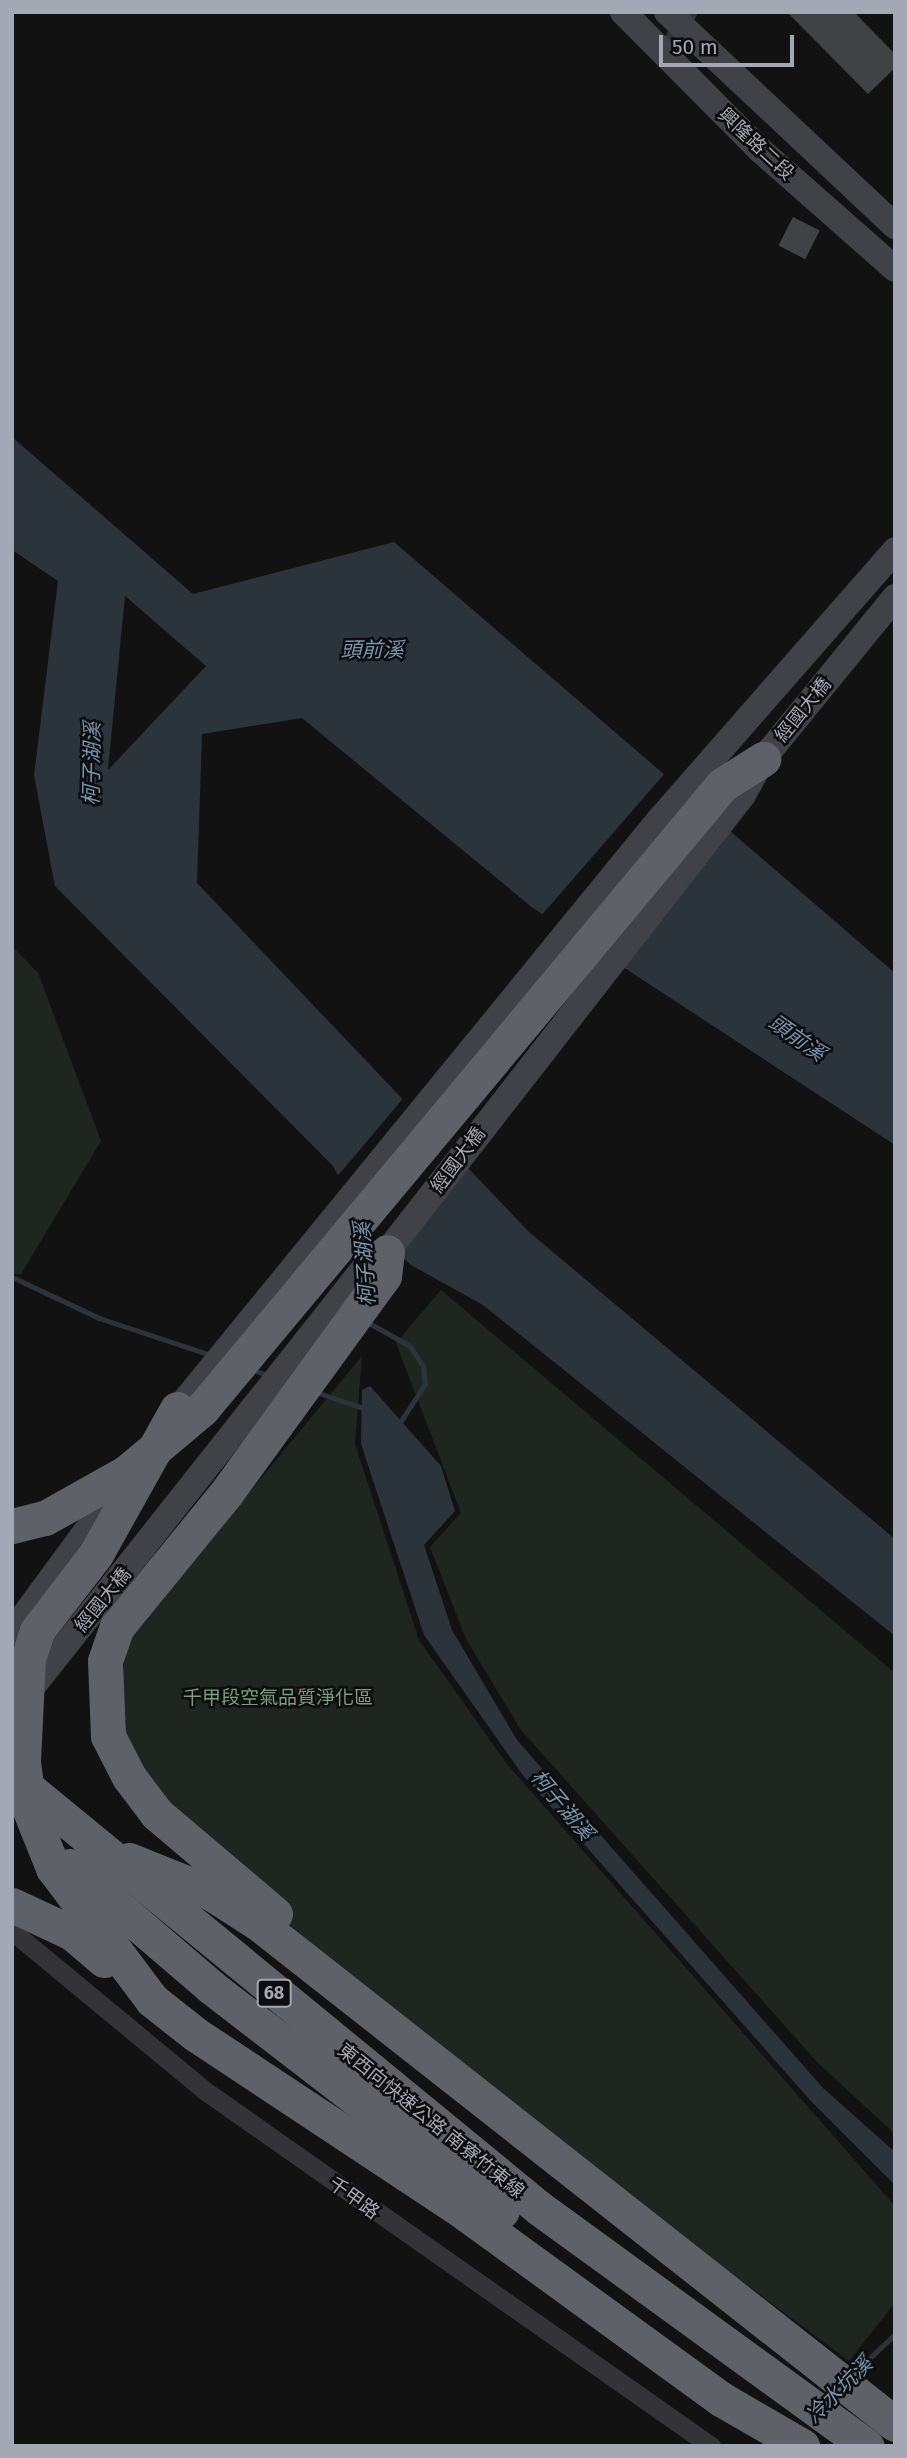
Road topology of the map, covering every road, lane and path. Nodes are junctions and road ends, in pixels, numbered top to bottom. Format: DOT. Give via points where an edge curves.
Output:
graph roads {
  1 [pos="623,12"];
  2 [pos="678,17"];
  3 [pos="665,57"];
  4 [pos="895,226"];
  5 [pos="895,269"];
  6 [pos="895,550"];
  7 [pos="895,597"];
  8 [pos="763,759"];
  9 [pos="387,1252"];
  10 [pos="177,1409"];
  11 [pos="12,1513"];
  12 [pos="12,1526"];
  13 [pos="12,1632"];
  14 [pos="17,1707"];
  15 [pos="12,1774"];
  16 [pos="12,1815"];
  17 [pos="12,1842"];
  18 [pos="12,1905"];
  19 [pos="12,1931"];
  20 [pos="152,2000"];
  21 [pos="415,2046"];
  22 [pos="532,2218"];
  23 [pos="895,2424"];
  24 [pos="711,2446"];
  25 [pos="802,2446"];
  26 [pos="814,2446"];
  27 [pos="867,2446"];
  1 -- 3 [label="main road, 興隆路二段"];
  2 -- 3 [label="street"];
  2 -- 4 [label="main road, 興隆路二段"];
  3 -- 5 [label="main road, 興隆路二段"];
  6 -- 10 [label="main road, 經國大橋" via="659,820"];
  7 -- 8 [label="main road, 經國大橋"];
  8 -- 9 [label="main road, 經國大橋" via="743,795"];
  8 -- 12 [label="highway" via="722,785 202,1409 127,1472 45,1518"];
  9 -- 14 [label="main road, 經國大橋" via="365,1267"];
  9 -- 21 [label="highway" via="384,1276 227,1492 117,1627 105,1661 103,1701 108,1736 157,1814 355,1984"];
  10 -- 11 [label="highway" via="106,1467"];
  10 -- 13 [label="main road, 經國大橋"];
  10 -- 14 [label="highway" via="96,1554 37,1631"];
  14 -- 20 [label="highway" via="23,1762 40,1839 53,1868"];
  15 -- 22 [label="highway, 東西向快速公路 南寮竹東線 / 68"];
  16 -- 22 [label="highway, 東西向快速公路 南寮竹東線 / 68" via="211,1987"];
  17 -- 21 [label="highway" via="119,1856 211,1893"];
  18 -- 20 [label="highway" via="72,1933"];
  19 -- 24 [label="street, 千甲路" via="204,2090"];
  20 -- 25 [label="highway" via="248,2075 465,2213 722,2399"];
  21 -- 23 [label="highway"];
  22 -- 26 [label="highway, 東西向快速公路 南寮竹東線 / 68"];
  22 -- 27 [label="highway, 東西向快速公路 南寮竹東線 / 68"];
}
